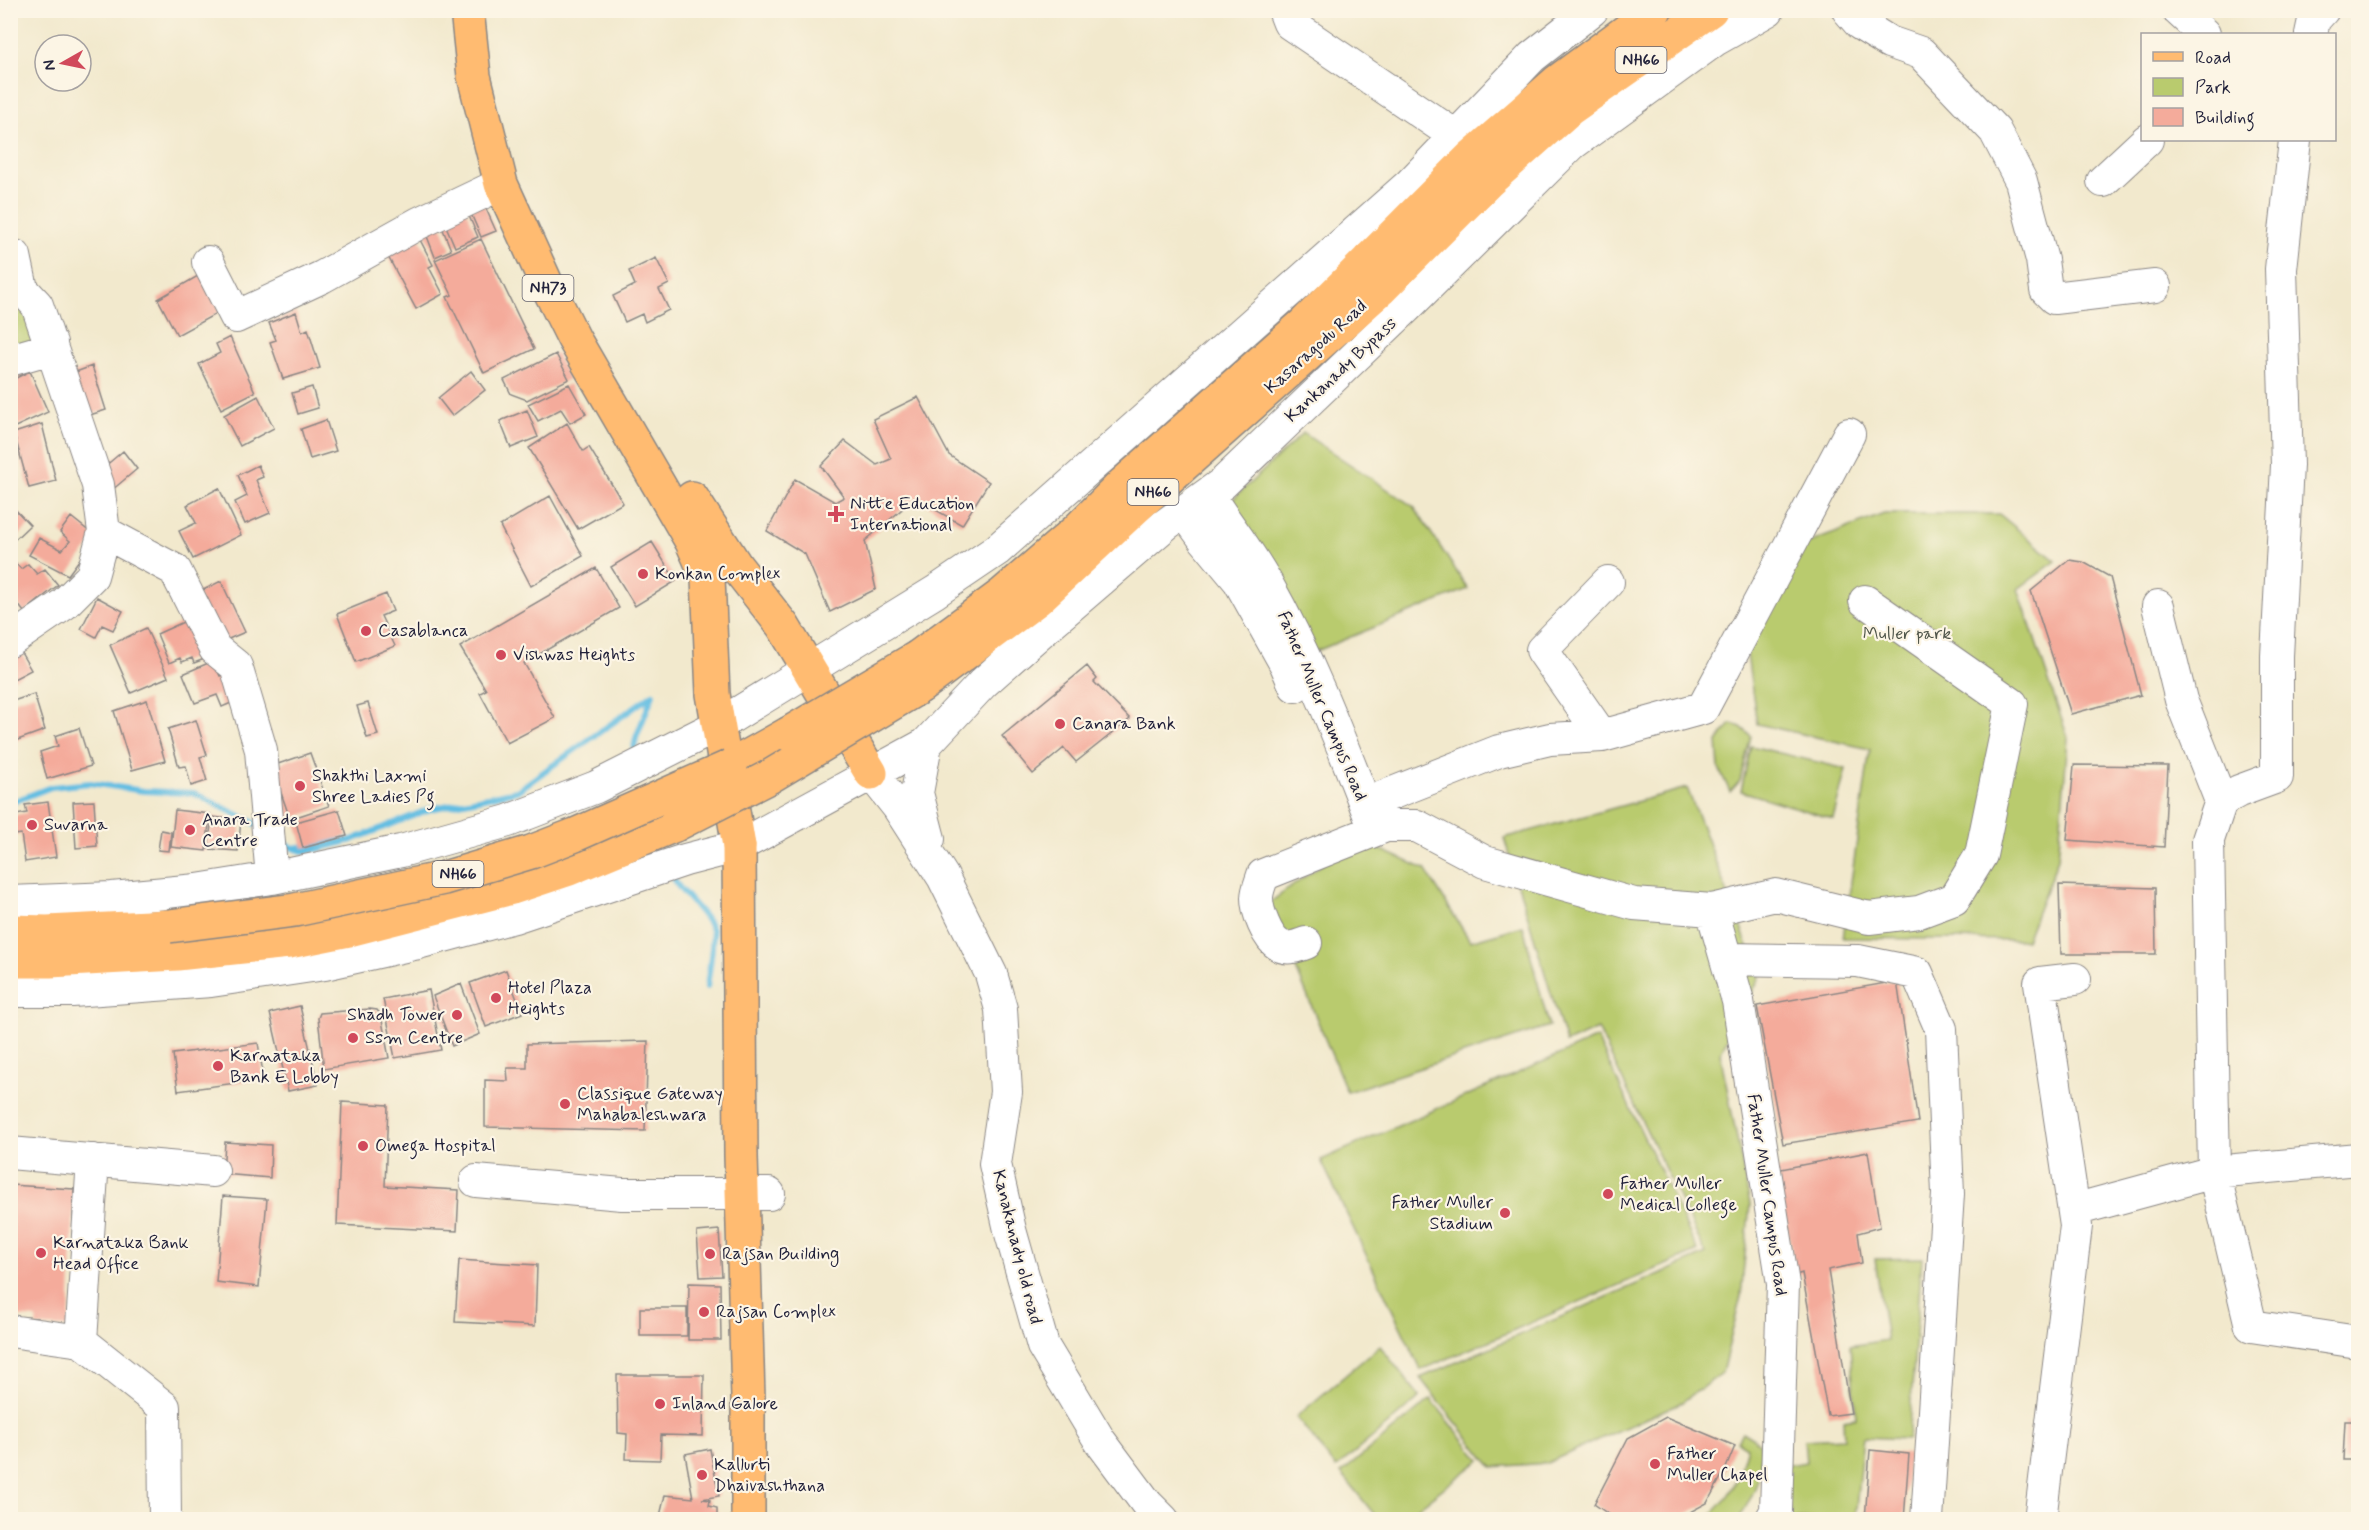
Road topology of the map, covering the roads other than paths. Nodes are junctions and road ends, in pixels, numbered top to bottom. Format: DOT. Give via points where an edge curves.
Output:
graph roads {
  1 [pos="467,10"];
  2 [pos="489,10"];
  3 [pos="1284,10"];
  4 [pos="1592,10"];
  5 [pos="1655,10"];
  6 [pos="1711,10"];
  7 [pos="1768,10"];
  8 [pos="1848,10"];
  9 [pos="2178,10"];
  10 [pos="2323,10"];
  11 [pos="2203,33"];
  12 [pos="2311,33"];
  13 [pos="1457,137"];
  14 [pos="2146,141"];
  15 [pos="2295,141"];
  16 [pos="2103,181"];
  17 [pos="501,184"];
  18 [pos="15,256"];
  19 [pos="208,262"];
  20 [pos="2155,286"];
  21 [pos="51,342"];
  22 [pos="10,360"];
  23 [pos="1849,434"];
  24 [pos="1196,502"];
  25 [pos="104,532"];
  26 [pos="1608,582"];
  27 [pos="1865,601"];
  28 [pos="2158,606"];
  29 [pos="10,641"];
  30 [pos="807,670"];
  31 [pos="920,672"];
  32 [pos="717,726"];
  33 [pos="1602,736"];
  34 [pos="926,744"];
  35 [pos="871,772"];
  36 [pos="2221,801"];
  37 [pos="1365,824"];
  38 [pos="739,846"];
  39 [pos="943,877"];
  40 [pos="272,878"];
  41 [pos="10,902"];
  42 [pos="1712,910"];
  43 [pos="10,931"];
  44 [pos="173,940"];
  45 [pos="1306,943"];
  46 [pos="1726,959"];
  47 [pos="10,961"];
  48 [pos="2075,979"];
  49 [pos="10,992"];
  50 [pos="10,1153"];
  51 [pos="2358,1159"];
  52 [pos="93,1160"];
  53 [pos="213,1171"];
  54 [pos="2214,1172"];
  55 [pos="476,1181"];
  56 [pos="756,1194"];
  57 [pos="2074,1210"];
  58 [pos="10,1331"];
  59 [pos="81,1341"];
  60 [pos="2358,1342"];
  61 [pos="165,1520"];
  62 [pos="748,1520"];
  63 [pos="1164,1520"];
  64 [pos="1771,1520"];
  65 [pos="1927,1520"];
  66 [pos="2040,1520"];
  1 -- 17 [label="main road, NH73" via="474,76"];
  2 -- 30 [label="main road, NH73" via="495,72 522,177 567,275 711,531 783,626"];
  3 -- 13 [label="street" via="1289,23"];
  4 -- 13 [label="street" via="1532,57"];
  5 -- 31 [label="main road, Kasaragodu Road / NH66" via="1558,81 1471,157 1305,323 1124,483"];
  6 -- 31 [label="main road, Kasaragodu Road / NH66" via="1570,109 1487,183 1380,290 1038,599"];
  7 -- 24 [label="street, Kankanady Bypass" via="1715,40 1572,144 1405,309 1222,483"];
  8 -- 20 [label="street" via="1860,24 1889,42 1921,53 1995,131 2021,181 2046,290 2054,298"];
  9 -- 11 [label="street"];
  10 -- 12 [label="street" via="2314,20"];
  13 -- 30 [label="street" via="1401,193 997,550"];
  14 -- 16 [label="street"];
  15 -- 36 [label="street" via="2281,269 2287,465 2277,656 2277,777"];
  17 -- 19 [label="street" via="236,317"];
  17 -- 32 [label="main road, NH73" via="574,339 692,542 708,578"];
  18 -- 21 [label="street" via="22,289 37,305"];
  21 -- 22 [label="street" via="41,351"];
  21 -- 25 [label="street" via="98,485"];
  23 -- 33 [label="street" via="1703,708"];
  24 -- 34 [label="street, Kankanady Bypass" via="1103,577 983,683"];
  24 -- 37 [label="street, Father Muller Campus Road" via="1224,522 1265,579 1299,643"];
  25 -- 29 [label="street" via="92,576 64,604"];
  25 -- 40 [label="street" via="174,570 215,649 236,666 261,750"];
  26 -- 33 [label="street" via="1542,650"];
  27 -- 42 [label="street" via="2012,704 1981,855 1954,898 1919,912 1869,918 1776,895"];
  28 -- 36 [label="street" via="2181,700"];
  30 -- 32 [label="street"];
  30 -- 35 [label="main road, NH73"];
  31 -- 44 [label="main road, NH66, bridge" via="731,766 531,852 444,878"];
  32 -- 38 [label="main road, NH73"];
  32 -- 40 [label="street" via="596,787 508,821 411,848"];
  33 -- 37 [label="street" via="1550,739 1499,751"];
  34 -- 35 [label="street"];
  34 -- 39 [label="street" via="917,793"];
  35 -- 38 [label="street"];
  35 -- 39 [label="street"];
  36 -- 54 [label="street" via="2208,840"];
  37 -- 42 [label="street" via="1417,826 1485,862 1634,904"];
  37 -- 45 [label="street" via="1263,875 1257,896 1260,917 1274,940 1291,948"];
  38 -- 49 [label="street" via="514,917 325,964 211,981"];
  38 -- 56 [label="main road"];
  39 -- 63 [label="street, Kanakanady old road" via="992,974 1000,1009 1006,1092 995,1164 1042,1346 1100,1441"];
  40 -- 41 [label="street" via="112,898"];
  42 -- 46 [label="street, Father Muller Campus Road"];
  43 -- 44 [label="main road, NH66"];
  44 -- 47 [label="main road, NH66" via="50,961"];
  46 -- 64 [label="street, Father Muller Campus Road" via="1738,1000 1783,1284 1776,1511"];
  46 -- 65 [label="street" via="1858,961 1917,973 1941,1029 1948,1194"];
  48 -- 57 [label="street" via="2040,983"];
  50 -- 52 [label="street"];
  51 -- 54 [label="street"];
  52 -- 53 [label="street"];
  52 -- 59 [label="street"];
  54 -- 57 [label="street"];
  54 -- 60 [label="street" via="2251,1326"];
  55 -- 56 [label="street" via="622,1194"];
  56 -- 62 [label="main road" via="747,1387"];
  57 -- 66 [label="street" via="2076,1226"];
  58 -- 59 [label="street"];
  59 -- 61 [label="street" via="164,1407"];
}
